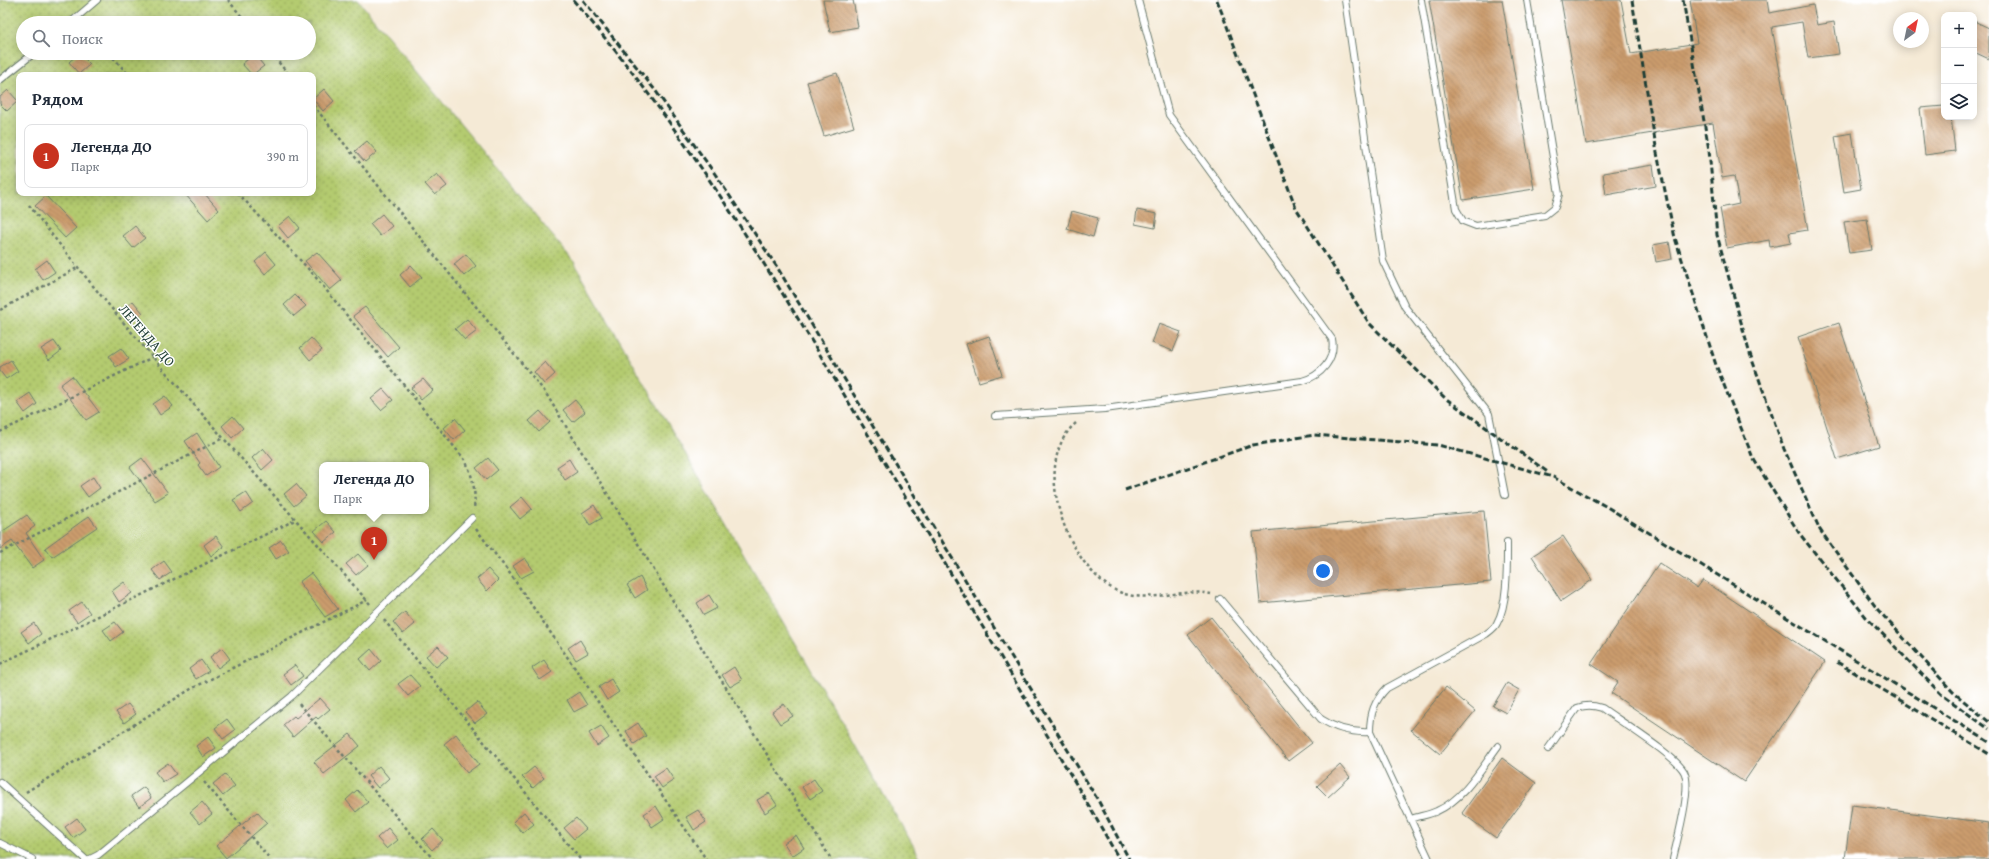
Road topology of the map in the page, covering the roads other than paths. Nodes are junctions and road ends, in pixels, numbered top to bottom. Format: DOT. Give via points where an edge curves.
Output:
graph roads {
  1 [pos="97,0"];
  2 [pos="1138,0"];
  3 [pos="1345,0"];
  4 [pos="1421,0"];
  5 [pos="1527,0"];
  6 [pos="78,16"];
  7 [pos="25,60"];
  8 [pos="0,80"];
  9 [pos="995,416"];
  10 [pos="1505,495"];
  11 [pos="472,518"];
  12 [pos="1507,542"];
  13 [pos="1220,599"];
  14 [pos="1370,732"];
  15 [pos="1498,746"];
  16 [pos="1548,749"];
  17 [pos="0,782"];
  18 [pos="1411,819"];
  19 [pos="0,843"];
  20 [pos="100,857"];
  21 [pos="32,859"];
  22 [pos="85,859"];
  23 [pos="90,859"];
  24 [pos="1429,859"];
  25 [pos="1673,859"];
  1 -- 6 [label="lane"];
  2 -- 9 [label="lane" via="1169,115 1332,339 1334,348 1331,358 1311,378 1302,381 1105,409"];
  3 -- 10 [label="lane" via="1383,261 1405,307 1489,414"];
  4 -- 5 [label="lane" via="1456,209 1462,221 1476,226 1545,215 1558,200"];
  7 -- 8 [label="lane"];
  11 -- 20 [label="lane" via="292,696"];
  12 -- 14 [label="lane" via="1506,579 1502,610 1497,624 1486,634 1387,688 1374,706 1370,717"];
  13 -- 14 [label="lane" via="1321,719 1342,730 1354,733"];
  14 -- 18 [label="lane"];
  15 -- 18 [label="lane" via="1461,794 1449,805 1436,812"];
  16 -- 25 [label="lane" via="1577,708 1593,706 1602,708 1676,761 1685,774 1687,789"];
  17 -- 22 [label="lane"];
  18 -- 24 [label="lane"];
  19 -- 21 [label="lane"];
  20 -- 23 [label="lane"];
}
